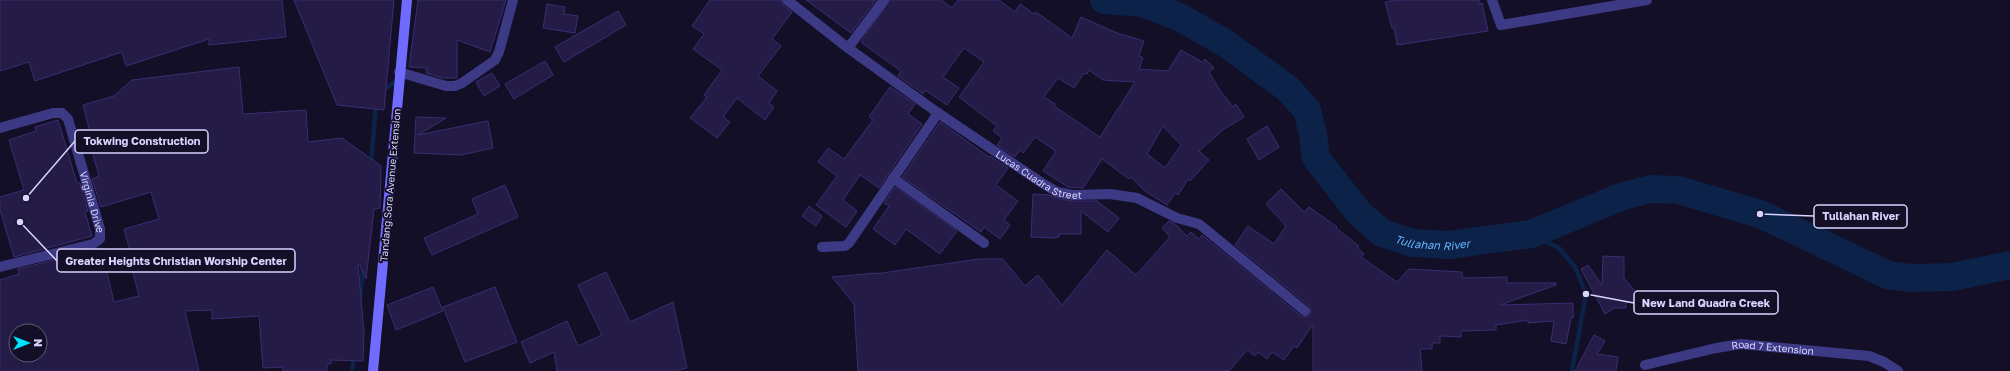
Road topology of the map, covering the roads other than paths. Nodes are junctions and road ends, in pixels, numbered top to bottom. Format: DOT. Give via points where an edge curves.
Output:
graph roads {
  1 [pos="407,0"];
  2 [pos="513,0"];
  3 [pos="788,0"];
  4 [pos="884,0"];
  5 [pos="1492,0"];
  6 [pos="1647,0"];
  7 [pos="848,48"];
  8 [pos="399,72"];
  9 [pos="938,113"];
  10 [pos="0,128"];
  11 [pos="893,178"];
  12 [pos="984,242"];
  13 [pos="822,247"];
  14 [pos="0,267"];
  15 [pos="1305,311"];
  16 [pos="1645,365"];
  17 [pos="373,371"];
  18 [pos="1898,371"];
  1 -- 8 [label="main road, Tandang Sora Avenue Extension"];
  2 -- 8 [label="street" via="495,60 462,83 446,86"];
  3 -- 7 [label="street, Lucas Cuadra Street"];
  4 -- 7 [label="street"];
  5 -- 6 [label="street" via="1499,24 1502,25"];
  7 -- 9 [label="street, Lucas Cuadra Street"];
  8 -- 17 [label="main road, Tandang Sora Avenue Extension"];
  9 -- 11 [label="street"];
  9 -- 15 [label="street, Lucas Cuadra Street" via="1023,172 1057,192 1137,198 1177,218 1198,224"];
  10 -- 14 [label="street, Virginia Drive" via="53,112 62,113 68,120 100,229 100,239 92,244"];
  11 -- 12 [label="street"];
  11 -- 13 [label="street" via="849,243 845,246"];
  16 -- 18 [label="street, Road 7 Extension" via="1741,344 1869,356"];
}
